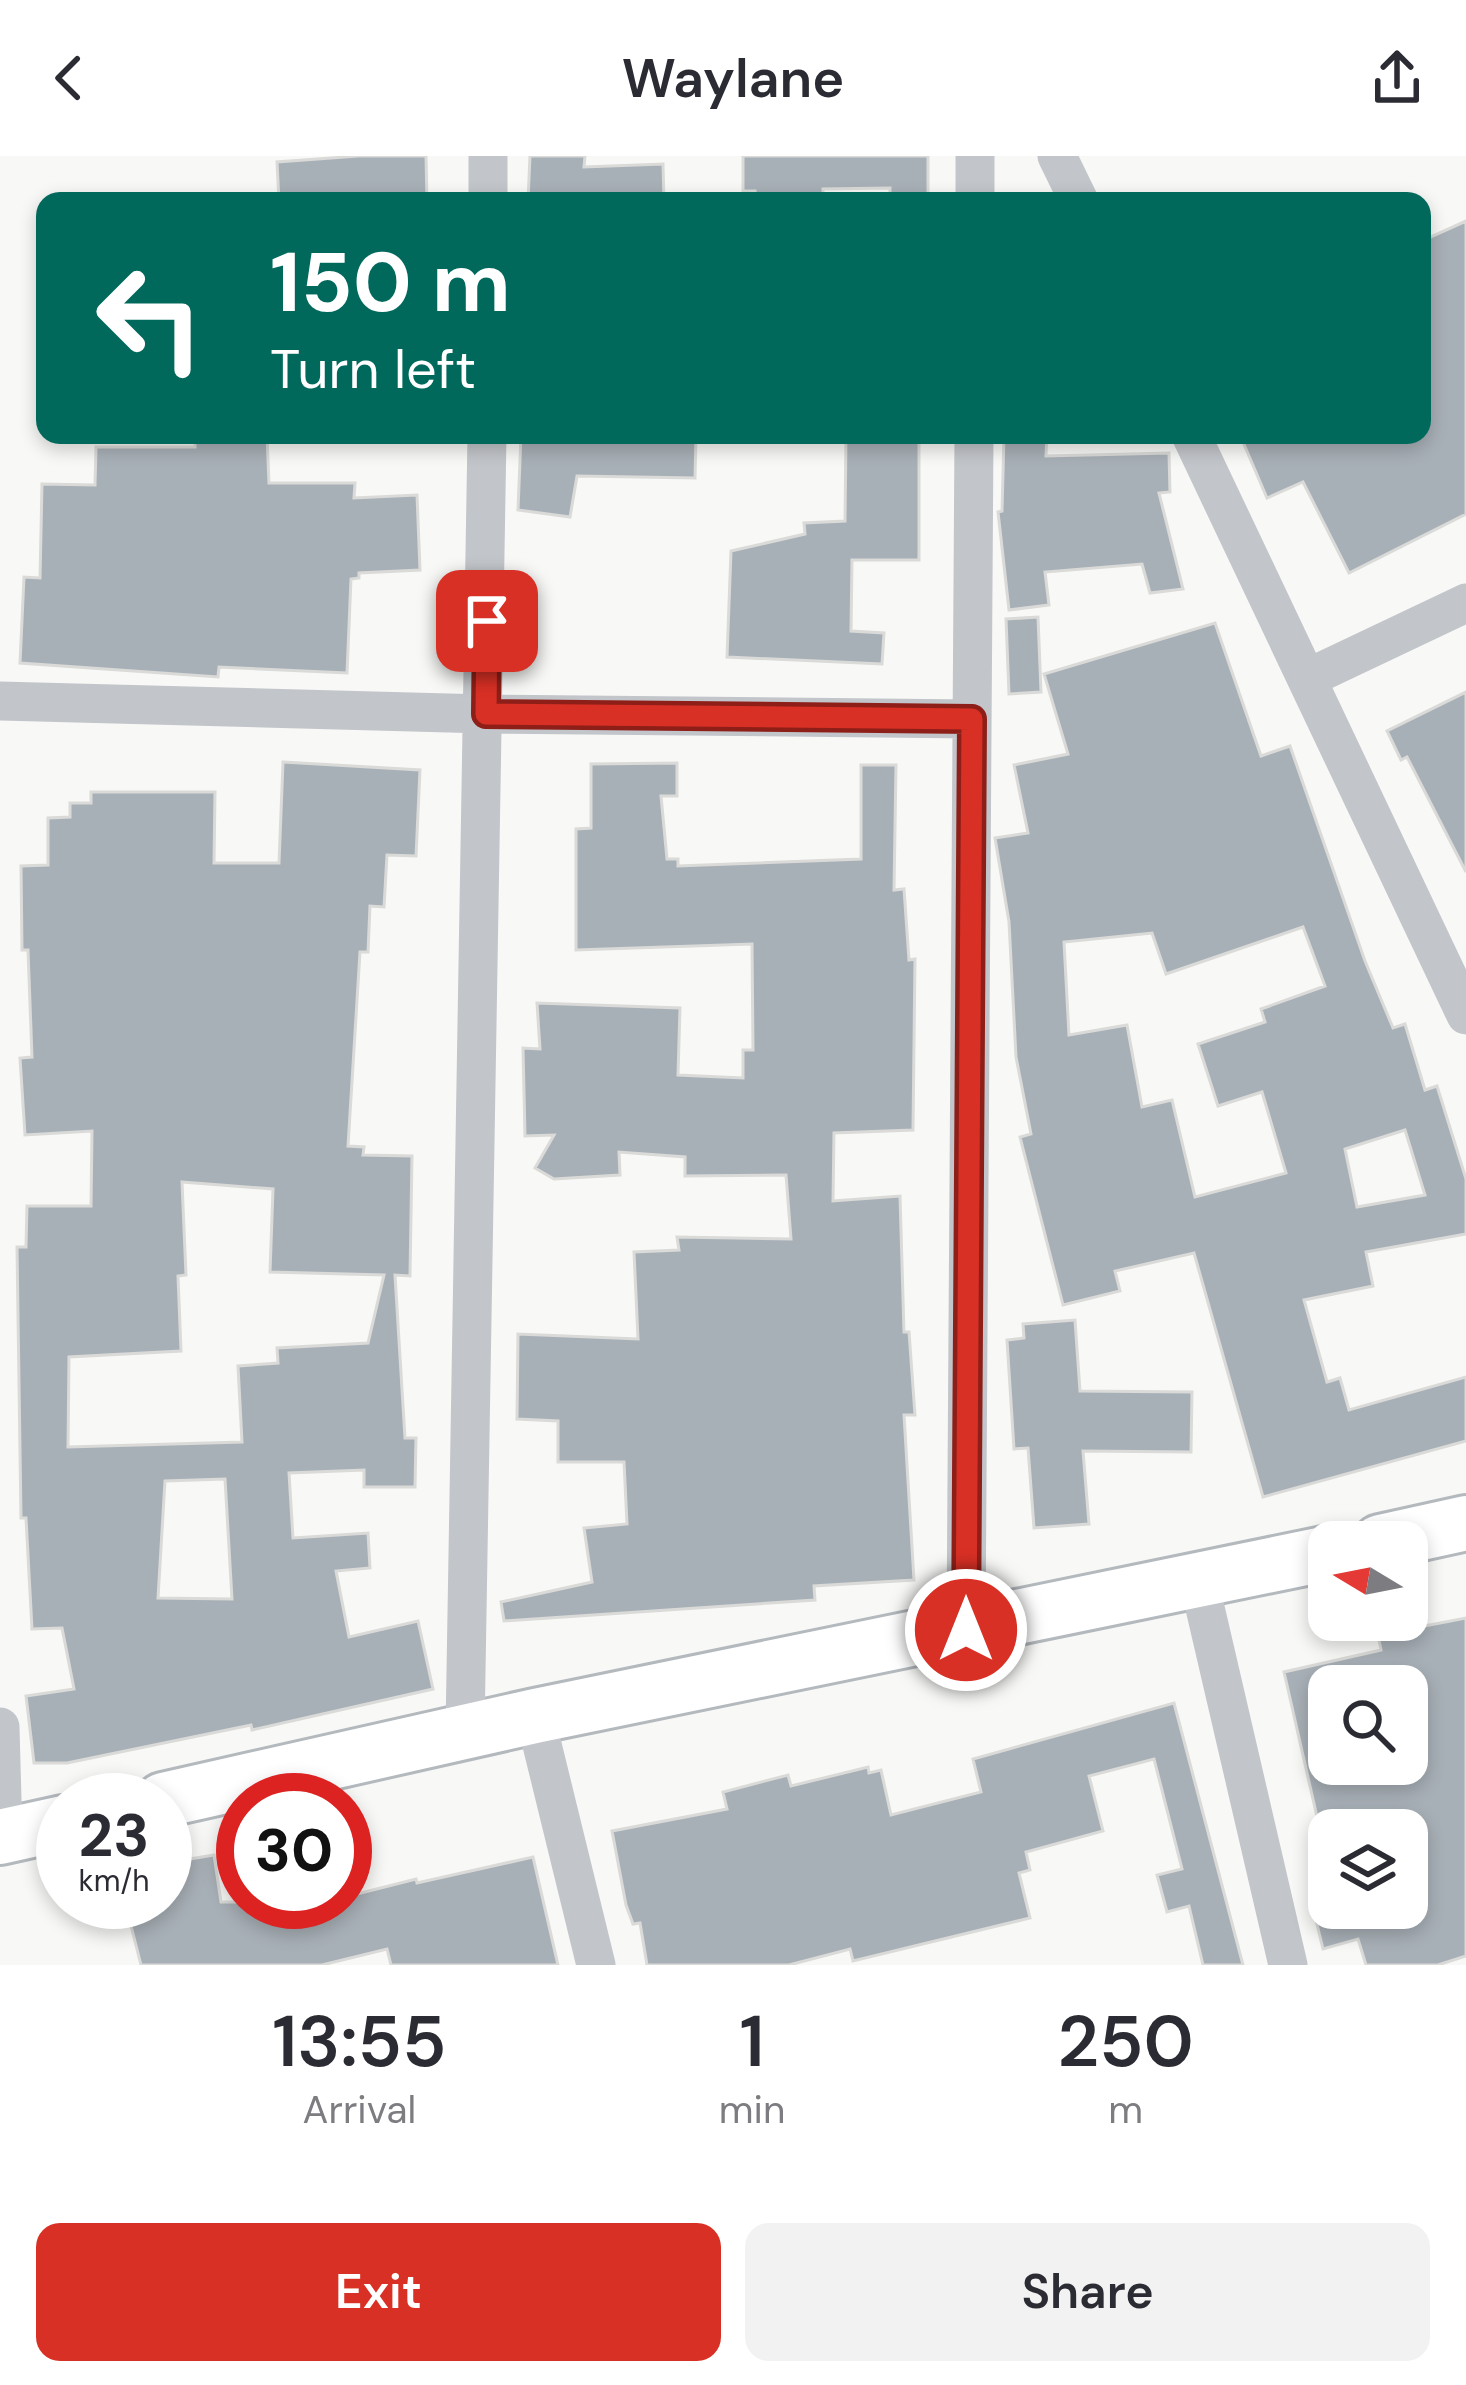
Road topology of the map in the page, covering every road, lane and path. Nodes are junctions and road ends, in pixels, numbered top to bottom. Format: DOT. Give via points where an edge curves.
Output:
graph roads {
  1 [pos="488,156"];
  2 [pos="976,156"];
  3 [pos="1057,156"];
  4 [pos="488,192"];
  5 [pos="975,192"];
  6 [pos="1075,192"];
  7 [pos="487,444"];
  8 [pos="974,444"];
  9 [pos="1195,444"];
  10 [pos="1466,603"];
  11 [pos="1308,678"];
  12 [pos="0,701"];
  13 [pos="486,714"];
  14 [pos="972,719"];
  15 [pos="1466,1015"];
  16 [pos="1466,1523"];
  17 [pos="1428,1531"];
  18 [pos="1308,1558"];
  19 [pos="1199,1582"];
  20 [pos="966,1630"];
  21 [pos="535,1716"];
  22 [pos="0,1727"];
  23 [pos="465,1731"];
  24 [pos="192,1794"];
  25 [pos="36,1829"];
  26 [pos="2,1837"];
  27 [pos="596,1965"];
  28 [pos="1288,1965"];
  1 -- 4 [label="street"];
  2 -- 5 [label="street"];
  3 -- 6 [label="street"];
  7 -- 13 [label="street"];
  8 -- 14 [label="street"];
  9 -- 11 [label="street"];
  10 -- 11 [label="street"];
  11 -- 15 [label="street"];
  12 -- 13 [label="street"];
  13 -- 14 [label="street"];
  13 -- 23 [label="street"];
  14 -- 20 [label="street"];
  16 -- 17 [label="street"];
  18 -- 19 [label="street"];
  19 -- 20 [label="street"];
  19 -- 28 [label="street"];
  20 -- 21 [label="street"];
  21 -- 23 [label="street"];
  21 -- 27 [label="street"];
  22 -- 26 [label="street"];
  23 -- 24 [label="street"];
  25 -- 26 [label="street"];
}
